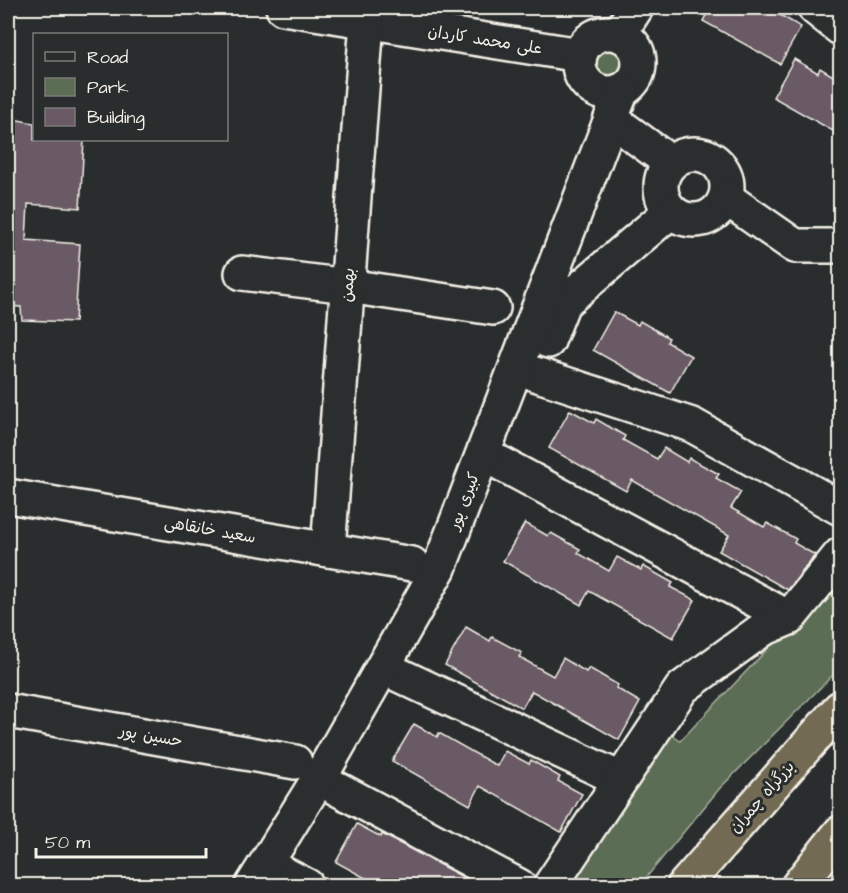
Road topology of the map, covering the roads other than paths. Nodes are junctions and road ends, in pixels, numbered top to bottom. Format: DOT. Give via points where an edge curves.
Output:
graph roads {
  1 [pos="283,8"];
  2 [pos="815,8"];
  3 [pos="367,21"];
  4 [pos="628,21"];
  5 [pos="840,28"];
  6 [pos="580,55"];
  7 [pos="616,104"];
  8 [pos="671,163"];
  9 [pos="726,198"];
  10 [pos="671,211"];
  11 [pos="840,246"];
  12 [pos="242,273"];
  13 [pos="348,286"];
  14 [pos="493,308"];
  15 [pos="535,374"];
  16 [pos="500,463"];
  17 [pos="8,496"];
  18 [pos="840,508"];
  19 [pos="328,550"];
  20 [pos="840,555"];
  21 [pos="411,564"];
  22 [pos="789,618"];
  23 [pos="399,675"];
  24 [pos="840,708"];
  25 [pos="8,711"];
  26 [pos="295,762"];
  27 [pos="620,779"];
  28 [pos="336,788"];
  29 [pos="840,833"];
  30 [pos="288,881"];
  31 [pos="252,885"];
  32 [pos="519,885"];
  33 [pos="550,885"];
  34 [pos="684,885"];
  35 [pos="798,885"];
  1 -- 3 [label="street, علی محمد کاردان"];
  2 -- 5 [label="street"];
  3 -- 6 [label="street, علی محمد کاردان"];
  3 -- 13 [label="street, بهمن"];
  4 -- 6 [label="street" via="591,39"];
  4 -- 7 [label="street, کبیری پور" via="628,39 639,57 639,67"];
  6 -- 7 [label="street" via="579,65 586,82"];
  7 -- 8 [label="street"];
  7 -- 31 [label="street, کبیری پور" via="439,568 327,765"];
  8 -- 9 [label="street" via="690,154 711,159 726,176"];
  8 -- 10 [label="street" via="661,193"];
  9 -- 10 [label="street" via="721,208 702,220 680,218"];
  9 -- 11 [label="street" via="795,246"];
  10 -- 15 [label="street" via="563,303"];
  12 -- 13 [label="street"];
  13 -- 14 [label="street"];
  13 -- 19 [label="street, بهمن"];
  15 -- 16 [label="street"];
  15 -- 18 [label="street" via="692,425"];
  16 -- 22 [label="street"];
  16 -- 23 [label="street" via="454,582"];
  17 -- 19 [label="street, سعید خانقاهی"];
  19 -- 21 [label="street, سعید خانقاهی"];
  20 -- 22 [label="street"];
  22 -- 27 [label="street" via="763,629 682,688"];
  23 -- 27 [label="street"];
  23 -- 28 [label="street"];
  24 -- 34 [label="highway, بزرگراه چمران"];
  25 -- 26 [label="street, حسین پور"];
  27 -- 33 [label="street"];
  28 -- 30 [label="street"];
  28 -- 32 [label="street"];
  29 -- 35 [label="highway"];
}
